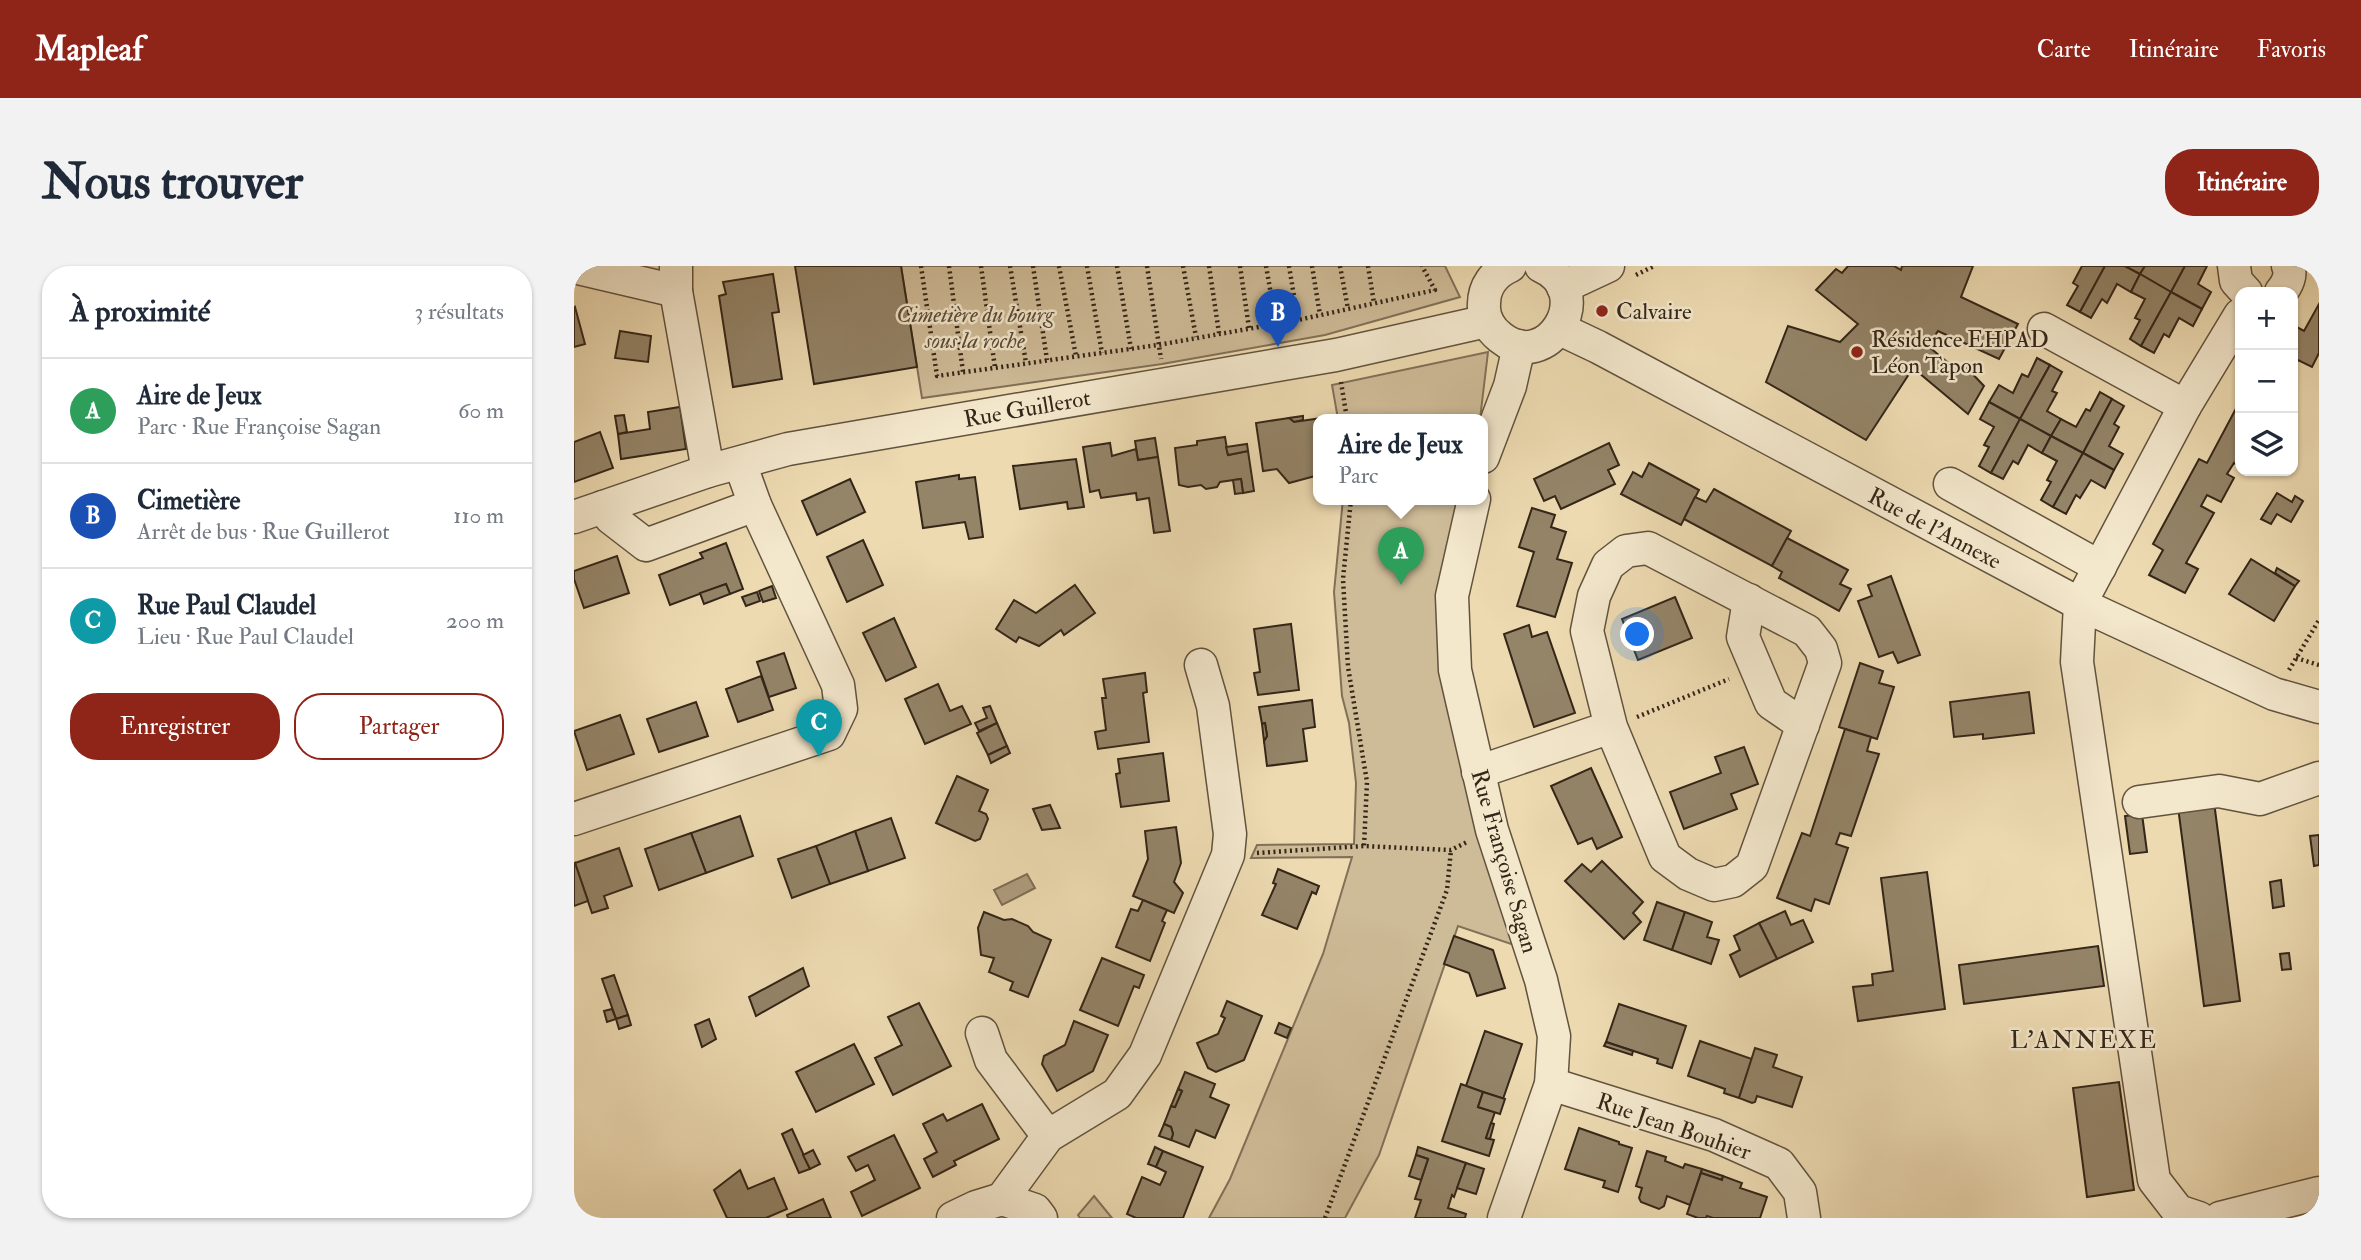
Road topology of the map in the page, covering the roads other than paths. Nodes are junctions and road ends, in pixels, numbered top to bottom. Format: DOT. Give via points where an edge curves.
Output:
graph roads {
  1 [pos="1510,266"];
  2 [pos="1608,266"];
  3 [pos="2234,266"];
  4 [pos="2288,266"];
  5 [pos="574,267"];
  6 [pos="1552,276"];
  7 [pos="676,279"];
  8 [pos="2241,287"];
  9 [pos="2285,287"];
  10 [pos="1487,321"];
  11 [pos="2235,324"];
  12 [pos="1560,329"];
  13 [pos="2044,329"];
  14 [pos="1519,346"];
  15 [pos="2185,406"];
  16 [pos="1488,444"];
  17 [pos="740,463"];
  18 [pos="708,471"];
  19 [pos="1950,484"];
  20 [pos="755,505"];
  21 [pos="1473,505"];
  22 [pos="588,512"];
  23 [pos="2100,567"];
  24 [pos="1749,600"];
  25 [pos="2080,604"];
  26 [pos="1201,665"];
  27 [pos="2319,707"];
  28 [pos="1803,725"];
  29 [pos="1611,727"];
  30 [pos="1478,772"];
  31 [pos="2319,778"];
  32 [pos="2139,802"];
  33 [pos="574,819"];
  34 [pos="982,1033"];
  35 [pos="1551,1084"];
  36 [pos="1048,1136"];
  37 [pos="2319,1193"];
  38 [pos="1002,1199"];
  39 [pos="953,1218"];
  40 [pos="1041,1218"];
  41 [pos="1504,1218"];
  42 [pos="1804,1218"];
  43 [pos="2199,1218"];
  44 [pos="2220,1218"];
  1 -- 10 [label="street" via="1491,280 1485,293"];
  2 -- 6 [label="street"];
  3 -- 8 [label="street" via="2235,281"];
  4 -- 9 [label="street"];
  5 -- 7 [label="street"];
  6 -- 12 [label="street" via="1567,297"];
  7 -- 18 [label="street"];
  10 -- 14 [label="street" via="1505,342"];
  10 -- 17 [label="street, Rue Guillerot" via="1336,355 788,449"];
  11 -- 15 [label="street"];
  12 -- 14 [label="street" via="1542,344"];
  12 -- 25 [label="street, Rue de l'Annexe"];
  13 -- 15 [label="street"];
  14 -- 16 [label="street" via="1510,386"];
  15 -- 23 [label="street"];
  17 -- 18 [label="street, Rue Guillerot"];
  17 -- 20 [label="street"];
  18 -- 22 [label="street, Rue Guillerot"];
  19 -- 23 [label="street"];
  20 -- 22 [label="street" via="646,545 611,518"];
  20 -- 33 [label="street" via="838,685 841,709 829,734"];
  21 -- 30 [label="street, Rue Françoise Sagan" via="1452,596 1455,670"];
  23 -- 25 [label="street"];
  24 -- 28 [label="street" via="1743,637 1771,703"];
  24 -- 28 [label="street" via="1807,631 1821,649 1825,663"];
  24 -- 29 [label="street" via="1648,548 1626,551 1608,565 1594,596 1587,631"];
  25 -- 27 [label="street, Rue de l'Annexe" via="2274,694"];
  25 -- 43 [label="street" via="2077,662 2154,1180 2178,1211"];
  26 -- 36 [label="street" via="1213,706 1230,834 1228,855 1145,1055 1117,1094"];
  28 -- 29 [label="street" via="1752,866 1733,881 1714,885 1665,857"];
  29 -- 30 [label="street"];
  30 -- 35 [label="street, Rue Françoise Sagan" via="1544,991 1554,1036"];
  31 -- 32 [label="street" via="2259,799 2219,791"];
  34 -- 36 [label="street" via="991,1060"];
  35 -- 41 [label="street, Rue Françoise Sagan"];
  35 -- 42 [label="street, Rue Jean Bouhier" via="1714,1135 1779,1164 1800,1192"];
  36 -- 38 [label="street"];
  37 -- 44 [label="street"];
  38 -- 39 [label="street"];
  38 -- 40 [label="street" via="1035,1210"];
}
